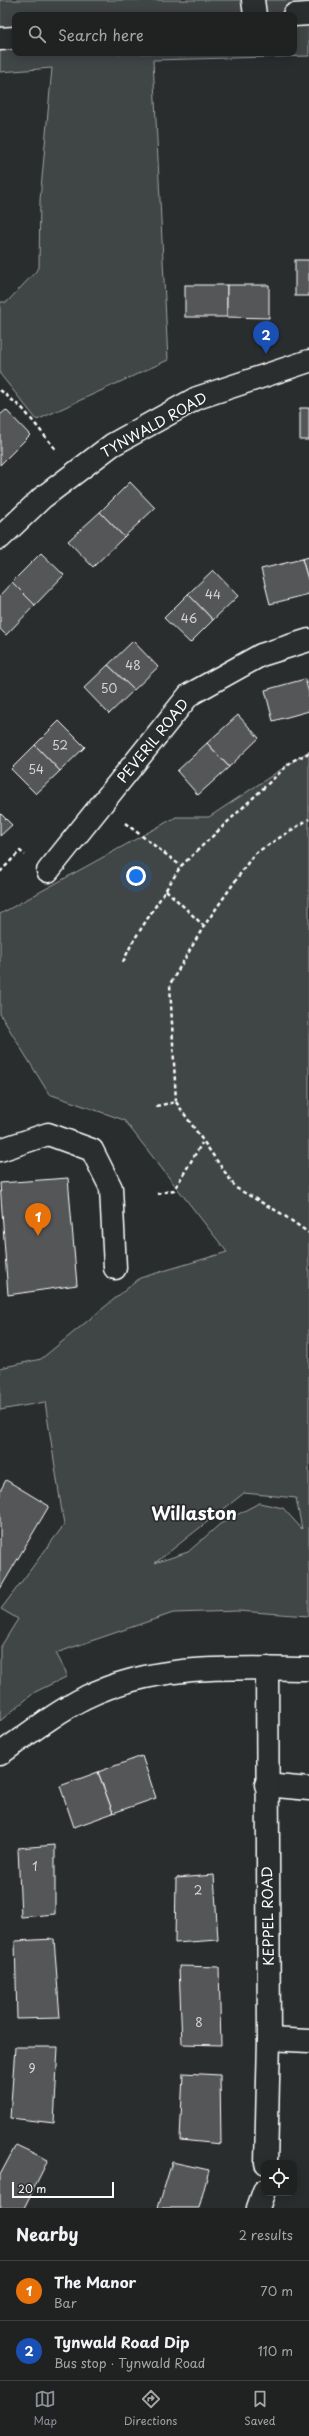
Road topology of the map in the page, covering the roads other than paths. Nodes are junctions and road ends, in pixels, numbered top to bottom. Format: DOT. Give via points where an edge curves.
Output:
graph roads {
  1 [pos="253,0"];
  2 [pos="255,12"];
  3 [pos="309,14"];
  4 [pos="297,15"];
  5 [pos="12,38"];
  6 [pos="0,39"];
  7 [pos="309,361"];
  8 [pos="0,538"];
  9 [pos="309,640"];
  10 [pos="48,871"];
  11 [pos="0,1150"];
  12 [pos="115,1268"];
  13 [pos="267,1668"];
  14 [pos="309,1669"];
  15 [pos="0,1754"];
  16 [pos="266,1786"];
  17 [pos="309,1789"];
  18 [pos="269,2039"];
  19 [pos="309,2041"];
  20 [pos="266,2160"];
  21 [pos="262,2196"];
  22 [pos="258,2208"];
  1 -- 2 [label="street"];
  3 -- 4 [label="street"];
  5 -- 6 [label="street"];
  7 -- 8 [label="street, TYNWALD ROAD" via="197,398 112,445 42,498"];
  9 -- 10 [label="street, PEVERIL ROAD" via="261,655 190,695"];
  11 -- 12 [label="street" via="48,1134 92,1150 111,1188"];
  13 -- 14 [label="street"];
  13 -- 15 [label="street" via="206,1668 167,1672 133,1680 86,1697 46,1721"];
  13 -- 16 [label="street, KEPPEL ROAD"];
  16 -- 17 [label="street"];
  16 -- 18 [label="street, KEPPEL ROAD"];
  18 -- 19 [label="street"];
  18 -- 20 [label="street, KEPPEL ROAD"];
  21 -- 22 [label="street"];
}
